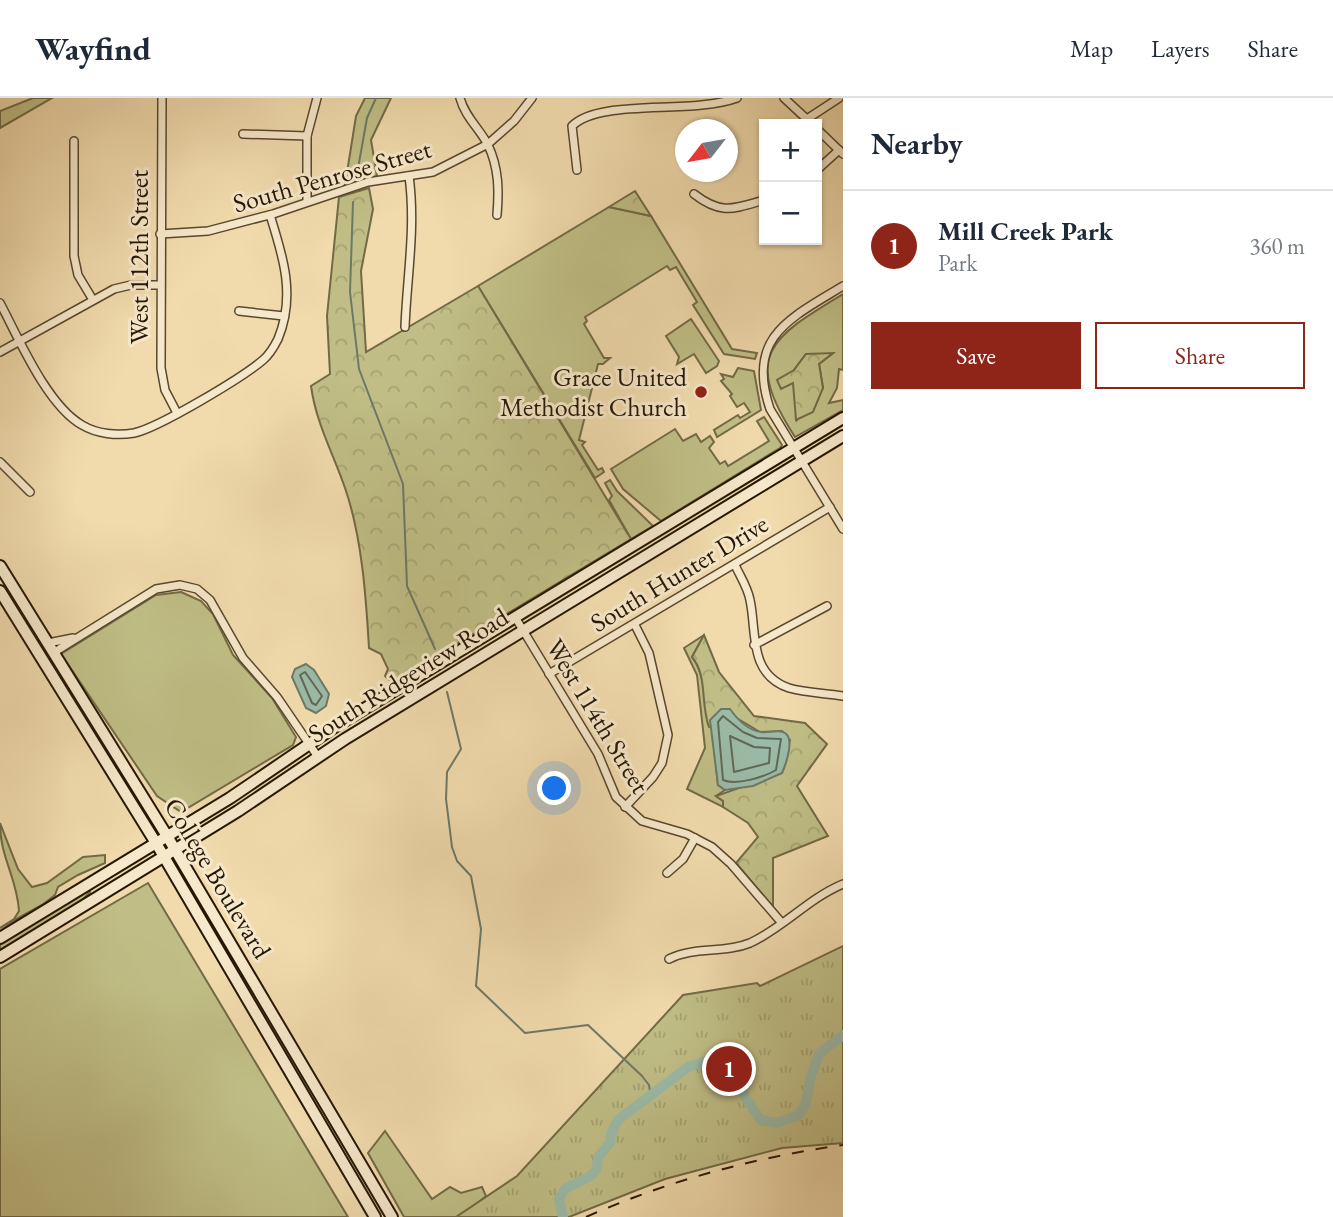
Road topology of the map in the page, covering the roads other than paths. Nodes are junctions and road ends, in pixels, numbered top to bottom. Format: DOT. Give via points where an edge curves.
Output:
graph roads {
  1 [pos="162,98"];
  2 [pos="317,98"];
  3 [pos="460,98"];
  4 [pos="532,98"];
  5 [pos="737,98"];
  6 [pos="784,98"];
  7 [pos="839,98"];
  8 [pos="806,119"];
  9 [pos="813,119"];
  10 [pos="243,134"];
  11 [pos="822,134"];
  12 [pos="307,136"];
  13 [pos="74,141"];
  14 [pos="488,144"];
  15 [pos="841,152"];
  16 [pos="822,166"];
  17 [pos="577,170"];
  18 [pos="410,176"];
  19 [pos="694,194"];
  20 [pos="307,201"];
  21 [pos="759,201"];
  22 [pos="270,215"];
  23 [pos="497,215"];
  24 [pos="160,234"];
  25 [pos="160,285"];
  26 [pos="843,286"];
  27 [pos="93,300"];
  28 [pos="0,303"];
  29 [pos="239,311"];
  30 [pos="284,316"];
  31 [pos="405,327"];
  32 [pos="20,340"];
  33 [pos="0,352"];
  34 [pos="177,413"];
  35 [pos="843,418"];
  36 [pos="843,436"];
  37 [pos="794,447"];
  38 [pos="803,461"];
  39 [pos="0,462"];
  40 [pos="30,492"];
  41 [pos="830,507"];
  42 [pos="843,529"];
  43 [pos="734,565"];
  44 [pos="0,566"];
  45 [pos="0,592"];
  46 [pos="827,606"];
  47 [pos="515,617"];
  48 [pos="635,625"];
  49 [pos="523,631"];
  50 [pos="754,645"];
  51 [pos="50,649"];
  52 [pos="40,657"];
  53 [pos="549,674"];
  54 [pos="843,696"];
  55 [pos="309,744"];
  56 [pos="318,757"];
  57 [pos="625,807"];
  58 [pos="167,836"];
  59 [pos="695,838"];
  60 [pos="156,843"];
  61 [pos="175,849"];
  62 [pos="164,856"];
  63 [pos="667,873"];
  64 [pos="843,884"];
  65 [pos="782,922"];
  66 [pos="0,938"];
  67 [pos="0,957"];
  68 [pos="669,959"];
  69 [pos="375,1217"];
  70 [pos="392,1217"];
  1 -- 24 [label="street, West 112th Street"];
  2 -- 12 [label="street"];
  3 -- 14 [label="street"];
  4 -- 14 [label="street, South Penrose Street"];
  5 -- 17 [label="street" via="722,103 628,100 587,107 572,126"];
  6 -- 8 [label="street"];
  7 -- 9 [label="street"];
  10 -- 12 [label="street"];
  11 -- 15 [label="street"];
  12 -- 20 [label="street"];
  13 -- 27 [label="street" via="75,265"];
  14 -- 18 [label="street, South Penrose Street" via="433,172"];
  14 -- 23 [label="street" via="499,187"];
  15 -- 16 [label="street"];
  18 -- 20 [label="street, South Penrose Street" via="368,182"];
  18 -- 31 [label="street" via="414,215"];
  19 -- 21 [label="street" via="721,210"];
  20 -- 22 [label="street, South Penrose Street"];
  22 -- 24 [label="street, South Penrose Street" via="208,231"];
  22 -- 30 [label="street" via="287,267"];
  24 -- 25 [label="street, West 112th Street"];
  25 -- 27 [label="street" via="131,285"];
  25 -- 34 [label="street, West 112th Street" via="161,376"];
  26 -- 37 [label="street" via="783,325 762,366 770,409"];
  27 -- 32 [label="street"];
  28 -- 32 [label="street"];
  29 -- 30 [label="street"];
  30 -- 34 [label="street" via="265,358"];
  32 -- 33 [label="street"];
  32 -- 34 [label="street" via="59,406 86,427 110,434 133,433"];
  35 -- 37 [label="main road, South Ridgeview Road"];
  36 -- 38 [label="main road, South Ridgeview Road"];
  37 -- 38 [label="street"];
  37 -- 47 [label="main road, South Ridgeview Road"];
  38 -- 41 [label="street"];
  38 -- 49 [label="main road, South Ridgeview Road"];
  39 -- 40 [label="street"];
  41 -- 42 [label="street"];
  41 -- 43 [label="street, South Hunter Drive"];
  43 -- 48 [label="street, South Hunter Drive"];
  43 -- 50 [label="street" via="750,599"];
  44 -- 51 [label="main road, College Boulevard"];
  45 -- 52 [label="main road, College Boulevard"];
  46 -- 50 [label="street"];
  47 -- 49 [label="street, West 114th Street"];
  47 -- 55 [label="main road, South Ridgeview Road"];
  48 -- 53 [label="street, South Hunter Drive"];
  48 -- 57 [label="street" via="649,653 668,735 662,763"];
  49 -- 53 [label="street, West 114th Street"];
  49 -- 56 [label="main road, South Ridgeview Road"];
  50 -- 54 [label="street" via="772,678 788,687"];
  51 -- 52 [label="street"];
  51 -- 55 [label="street" via="164,586 180,585 204,593 243,658 277,696"];
  51 -- 58 [label="main road, College Boulevard"];
  52 -- 60 [label="main road, College Boulevard"];
  53 -- 57 [label="street, West 114th Street"];
  55 -- 56 [label="street"];
  55 -- 58 [label="main road, South Ridgeview Road"];
  56 -- 61 [label="main road, South Ridgeview Road"];
  57 -- 59 [label="street, West 114th Street" via="642,821"];
  58 -- 60 [label="main road, South Ridgeview Road"];
  58 -- 61 [label="main road, College Boulevard"];
  59 -- 63 [label="street" via="683,859"];
  59 -- 65 [label="street, West 114th Street" via="731,864"];
  60 -- 62 [label="main road, College Boulevard"];
  60 -- 66 [label="main road, South Ridgeview Road"];
  61 -- 62 [label="main road, South Ridgeview Road"];
  61 -- 70 [label="main road, College Boulevard"];
  62 -- 67 [label="main road, South Ridgeview Road"];
  62 -- 69 [label="main road, College Boulevard"];
  64 -- 65 [label="street"];
  65 -- 68 [label="street" via="747,944"];
}
